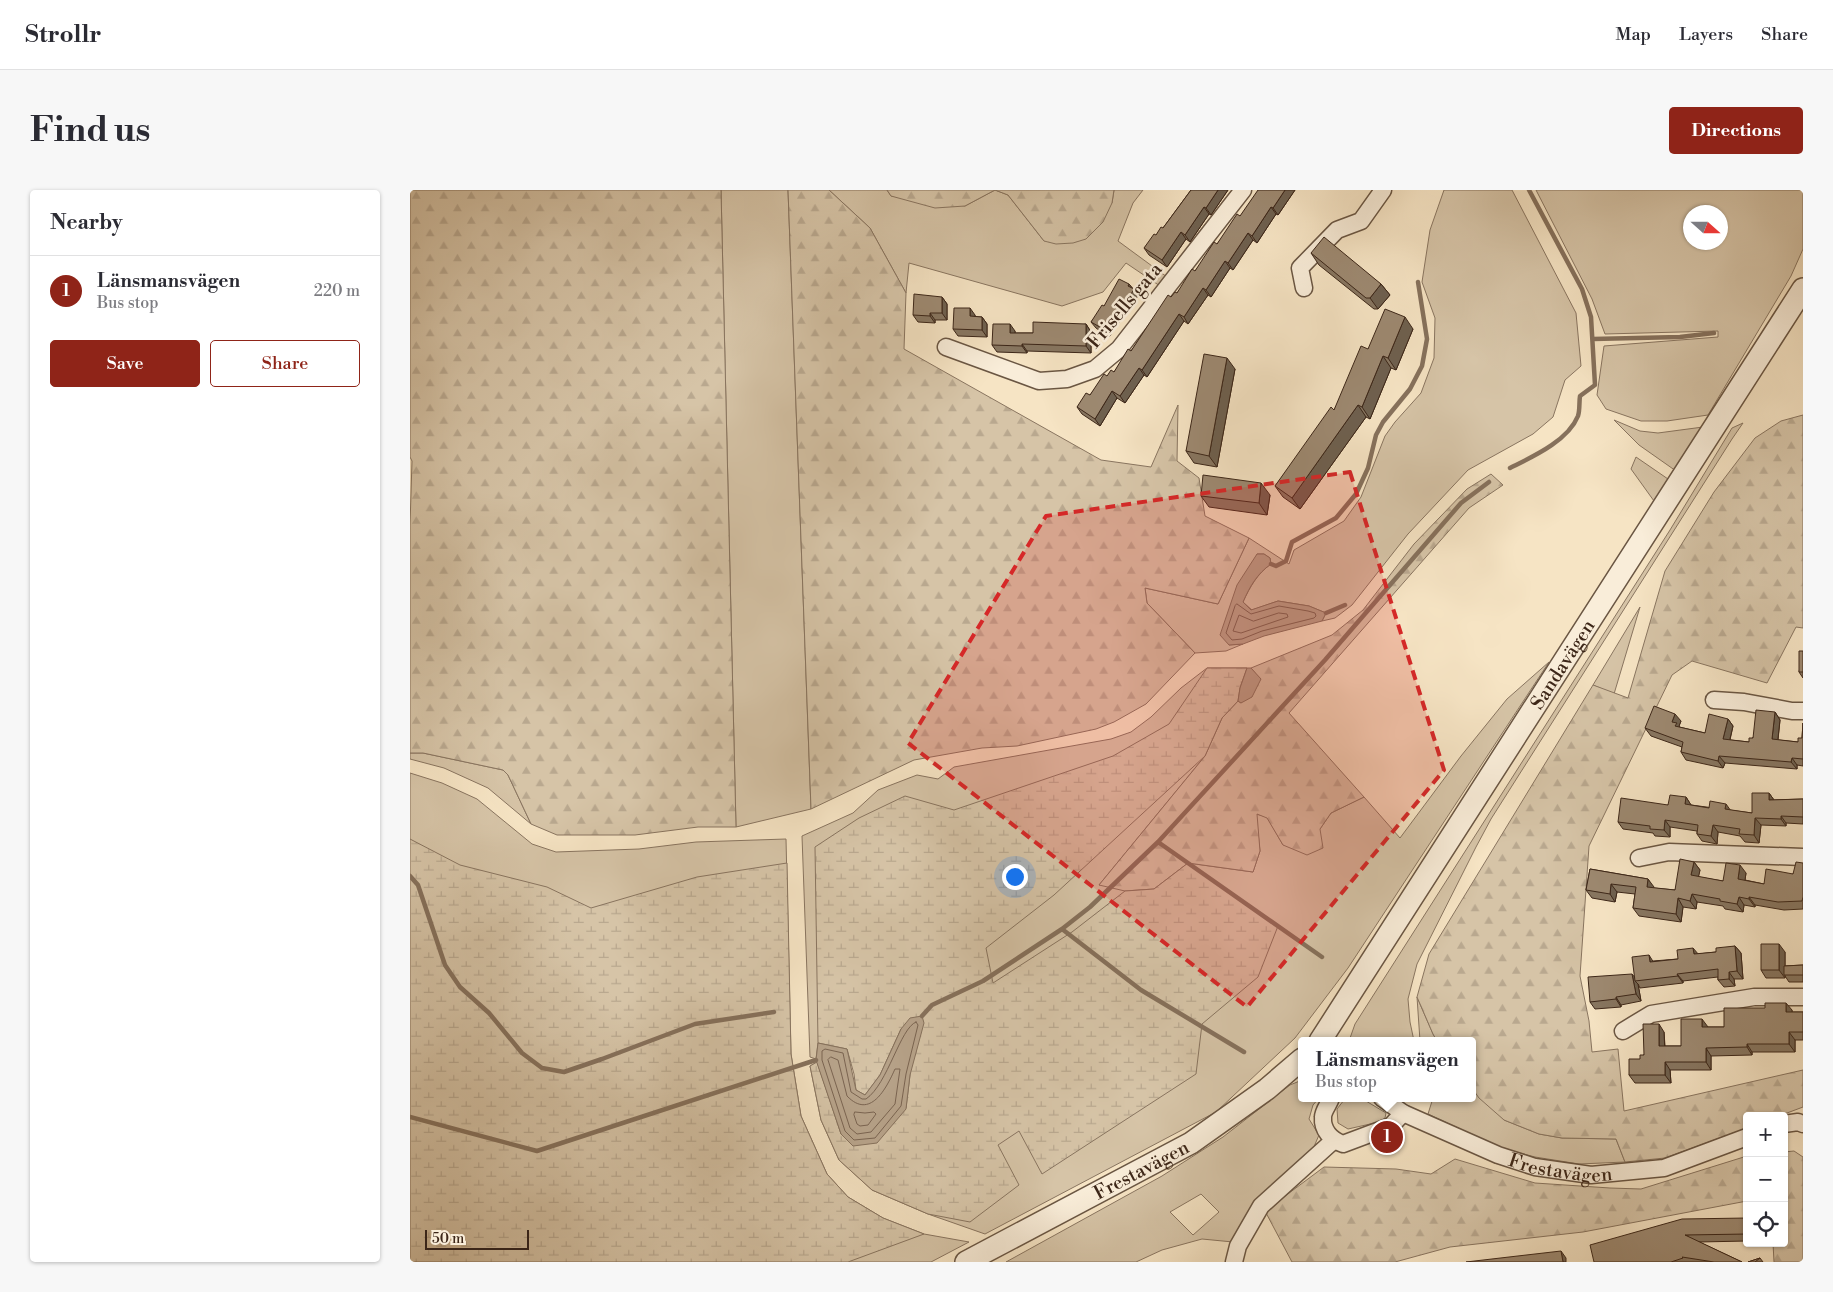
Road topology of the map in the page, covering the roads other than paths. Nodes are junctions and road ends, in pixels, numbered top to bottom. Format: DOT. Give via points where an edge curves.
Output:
graph roads {
  1 [pos="1243,190"];
  2 [pos="1383,190"];
  3 [pos="1304,288"];
  4 [pos="1803,288"];
  5 [pos="946,347"];
  6 [pos="1714,700"];
  7 [pos="1803,711"];
  8 [pos="1803,857"];
  9 [pos="1639,858"];
  10 [pos="1803,997"];
  11 [pos="1624,1031"];
  12 [pos="1323,1037"];
  13 [pos="1298,1063"];
  14 [pos="1329,1102"];
  15 [pos="1388,1102"];
  16 [pos="1404,1113"];
  17 [pos="1788,1123"];
  18 [pos="1803,1124"];
  19 [pos="1743,1138"];
  20 [pos="1333,1141"];
  21 [pos="966,1262"];
  22 [pos="1234,1262"];
  1 -- 5 [label="street, Frisells gata" via="1118,349 1095,369 1067,379 1039,381"];
  2 -- 3 [label="street" via="1360,221 1337,230 1300,268"];
  4 -- 12 [label="street, Sandavägen"];
  6 -- 7 [label="street"];
  8 -- 9 [label="street" via="1669,852"];
  10 -- 11 [label="street" via="1754,997 1651,1014"];
  13 -- 21 [label="street, Frestavägen" via="1268,1089 1191,1143"];
  14 -- 20 [label="street" via="1323,1115 1325,1128"];
  15 -- 16 [label="street, Frestavägen"];
  16 -- 19 [label="street, Frestavägen" via="1498,1155 1535,1167 1591,1175 1664,1168"];
  16 -- 20 [label="street" via="1391,1126 1343,1144"];
  17 -- 18 [label="street"];
  20 -- 22 [label="street" via="1261,1206 1238,1246"];
}
